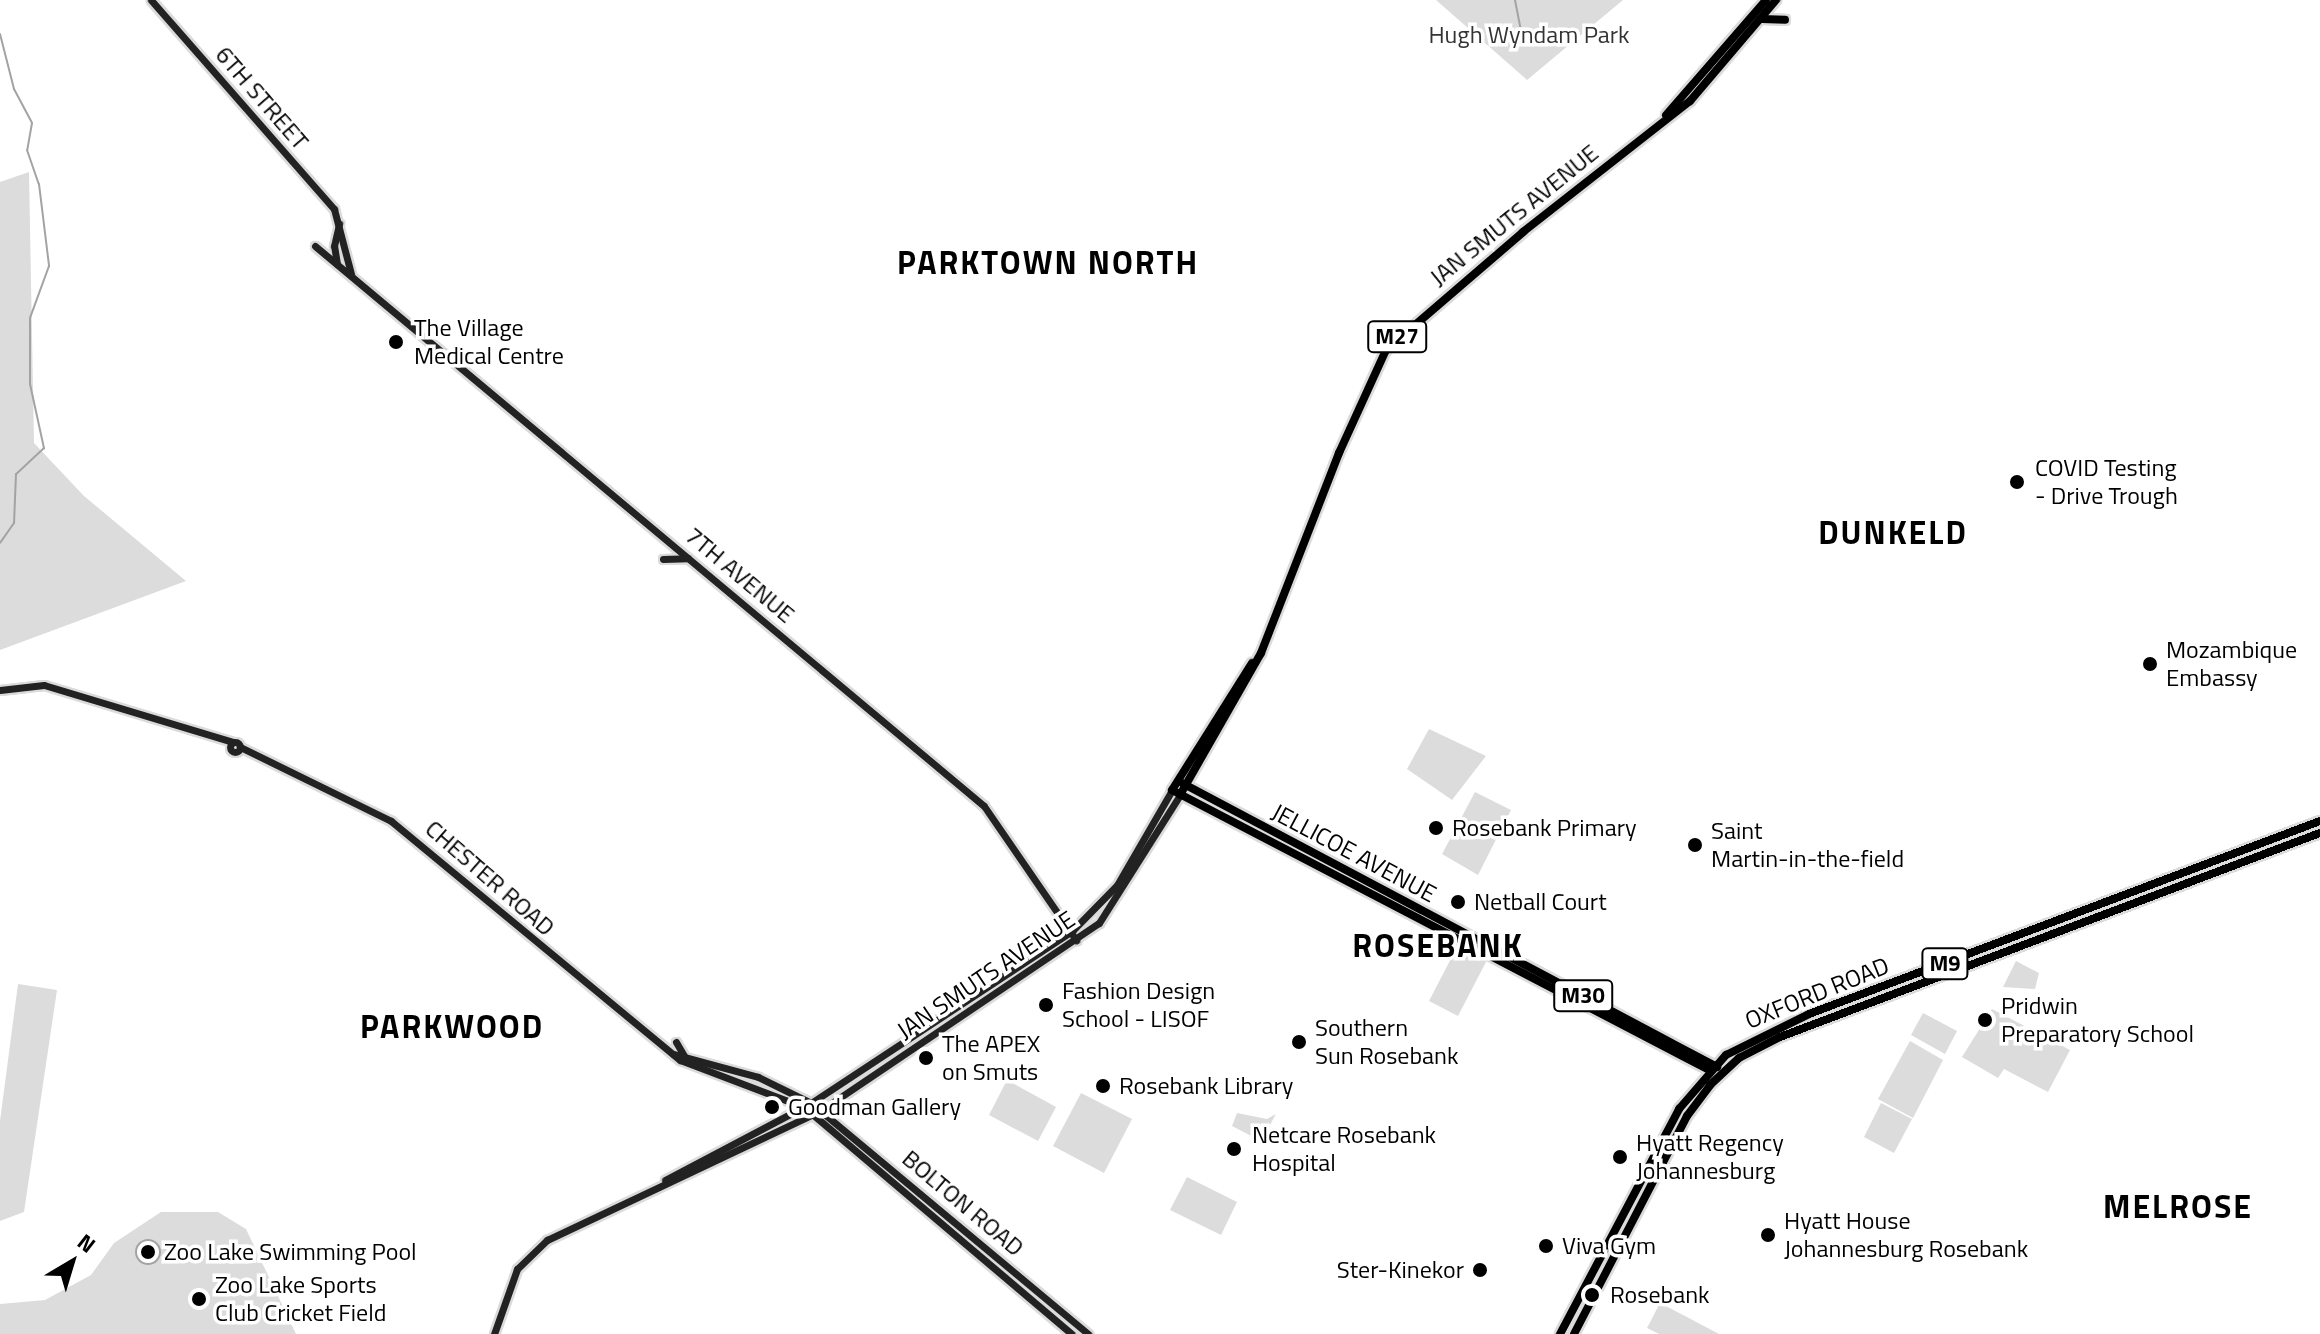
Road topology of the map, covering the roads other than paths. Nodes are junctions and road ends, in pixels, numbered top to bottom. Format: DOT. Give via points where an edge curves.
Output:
graph roads {
  1 [pos="151,0"];
  2 [pos="1766,0"];
  3 [pos="1776,0"];
  4 [pos="1762,19"];
  5 [pos="1785,20"];
  6 [pos="1664,119"];
  7 [pos="339,224"];
  8 [pos="315,246"];
  9 [pos="337,264"];
  10 [pos="352,277"];
  11 [pos="688,558"];
  12 [pos="663,559"];
  13 [pos="0,690"];
  14 [pos="1182,783"];
  15 [pos="1176,792"];
  16 [pos="2320,821"];
  17 [pos="2320,833"];
  18 [pos="2160,888"];
  19 [pos="2129,900"];
  20 [pos="2060,920"];
  21 [pos="2064,930"];
  22 [pos="1072,931"];
  23 [pos="2024,939"];
  24 [pos="1076,940"];
  25 [pos="2011,944"];
  26 [pos="1912,976"];
  27 [pos="1916,986"];
  28 [pos="1809,1014"];
  29 [pos="1814,1025"];
  30 [pos="676,1042"];
  31 [pos="671,1054"];
  32 [pos="684,1056"];
  33 [pos="1712,1067"];
  34 [pos="714,1073"];
  35 [pos="1720,1074"];
  36 [pos="695,1076"];
  37 [pos="786,1098"];
  38 [pos="839,1098"];
  39 [pos="807,1105"];
  40 [pos="817,1112"];
  41 [pos="783,1119"];
  42 [pos="834,1121"];
  43 [pos="660,1184"];
  44 [pos="494,1334"];
  45 [pos="1072,1334"];
  46 [pos="1088,1334"];
  47 [pos="1560,1334"];
  48 [pos="1574,1334"];
  1 -- 7 [label="main road, 6TH STREET" via="334,209"];
  2 -- 6 [label="main road, JAN SMUTS AVENUE / M27"];
  3 -- 4 [label="main road, JAN SMUTS AVENUE / M27"];
  4 -- 5 [label="main road"];
  4 -- 6 [label="main road, JAN SMUTS AVENUE / M27" via="1700,91"];
  6 -- 14 [label="main road, JAN SMUTS AVENUE / M27" via="1386,350 1339,453 1261,653"];
  7 -- 9 [label="main road" via="334,238"];
  7 -- 10 [label="main road"];
  8 -- 9 [label="main road, 7TH AVENUE"];
  9 -- 10 [label="main road, 7TH AVENUE"];
  10 -- 11 [label="main road, 7TH AVENUE"];
  11 -- 12 [label="main road"];
  11 -- 22 [label="main road, 7TH AVENUE" via="984,806"];
  13 -- 31 [label="main road, CHESTER ROAD" via="44,685 213,738 391,821"];
  14 -- 15 [label="main road, JAN SMUTS AVENUE / M27"];
  14 -- 33 [label="main road, JELLICOE AVENUE / M30"];
  15 -- 22 [label="main road, JAN SMUTS AVENUE / M27" via="1117,885"];
  15 -- 24 [label="main road, JAN SMUTS AVENUE / M27" via="1109,910"];
  15 -- 33 [label="main road, JELLICOE AVENUE / M30"];
  16 -- 18 [label="main road, OXFORD ROAD / M9"];
  17 -- 18 [label="main road, OXFORD ROAD / M9"];
  18 -- 19 [label="main road, OXFORD ROAD / M9"];
  19 -- 20 [label="main road, OXFORD ROAD / M9"];
  19 -- 21 [label="main road, OXFORD ROAD / M9"];
  20 -- 21 [label="main road"];
  20 -- 23 [label="main road, OXFORD ROAD / M9"];
  21 -- 23 [label="main road, OXFORD ROAD / M9"];
  22 -- 24 [label="main road, 7TH AVENUE"];
  22 -- 39 [label="main road, JAN SMUTS AVENUE / M27"];
  23 -- 25 [label="main road, OXFORD ROAD / M9"];
  24 -- 38 [label="main road, JAN SMUTS AVENUE / M27"];
  25 -- 26 [label="main road, OXFORD ROAD / M9"];
  25 -- 27 [label="main road, OXFORD ROAD / M9"];
  26 -- 27 [label="main road"];
  26 -- 28 [label="main road, OXFORD ROAD / M9"];
  27 -- 29 [label="main road, OXFORD ROAD / M9"];
  28 -- 29 [label="main road"];
  28 -- 33 [label="main road, OXFORD ROAD / M9" via="1756,1037"];
  29 -- 35 [label="main road, OXFORD ROAD / M9" via="1757,1047"];
  30 -- 32 [label="main road"];
  31 -- 32 [label="main road"];
  31 -- 34 [label="main road, CHESTER ROAD"];
  32 -- 39 [label="main road" via="758,1077"];
  33 -- 35 [label="main road, JELLICOE AVENUE / M30"];
  33 -- 47 [label="main road, OXFORD ROAD / M9" via="1665,1133"];
  34 -- 36 [label="main road"];
  34 -- 37 [label="main road, CHESTER ROAD"];
  35 -- 48 [label="main road, OXFORD ROAD / M9" via="1687,1116"];
  37 -- 39 [label="main road, CHESTER ROAD"];
  37 -- 41 [label="main road" via="790,1109"];
  38 -- 40 [label="main road, JAN SMUTS AVENUE / M27"];
  38 -- 42 [label="main road" via="831,1111"];
  39 -- 40 [label="main road, BOLTON ROAD"];
  39 -- 41 [label="main road, JAN SMUTS AVENUE / M27"];
  40 -- 42 [label="main road, BOLTON ROAD"];
  40 -- 43 [label="main road, JAN SMUTS AVENUE / M27"];
  40 -- 45 [label="main road, BOLTON ROAD"];
  41 -- 43 [label="main road, JAN SMUTS AVENUE / M27"];
  42 -- 46 [label="main road, BOLTON ROAD"];
  43 -- 44 [label="main road, JAN SMUTS AVENUE / M27" via="542,1244 517,1269"];
}
